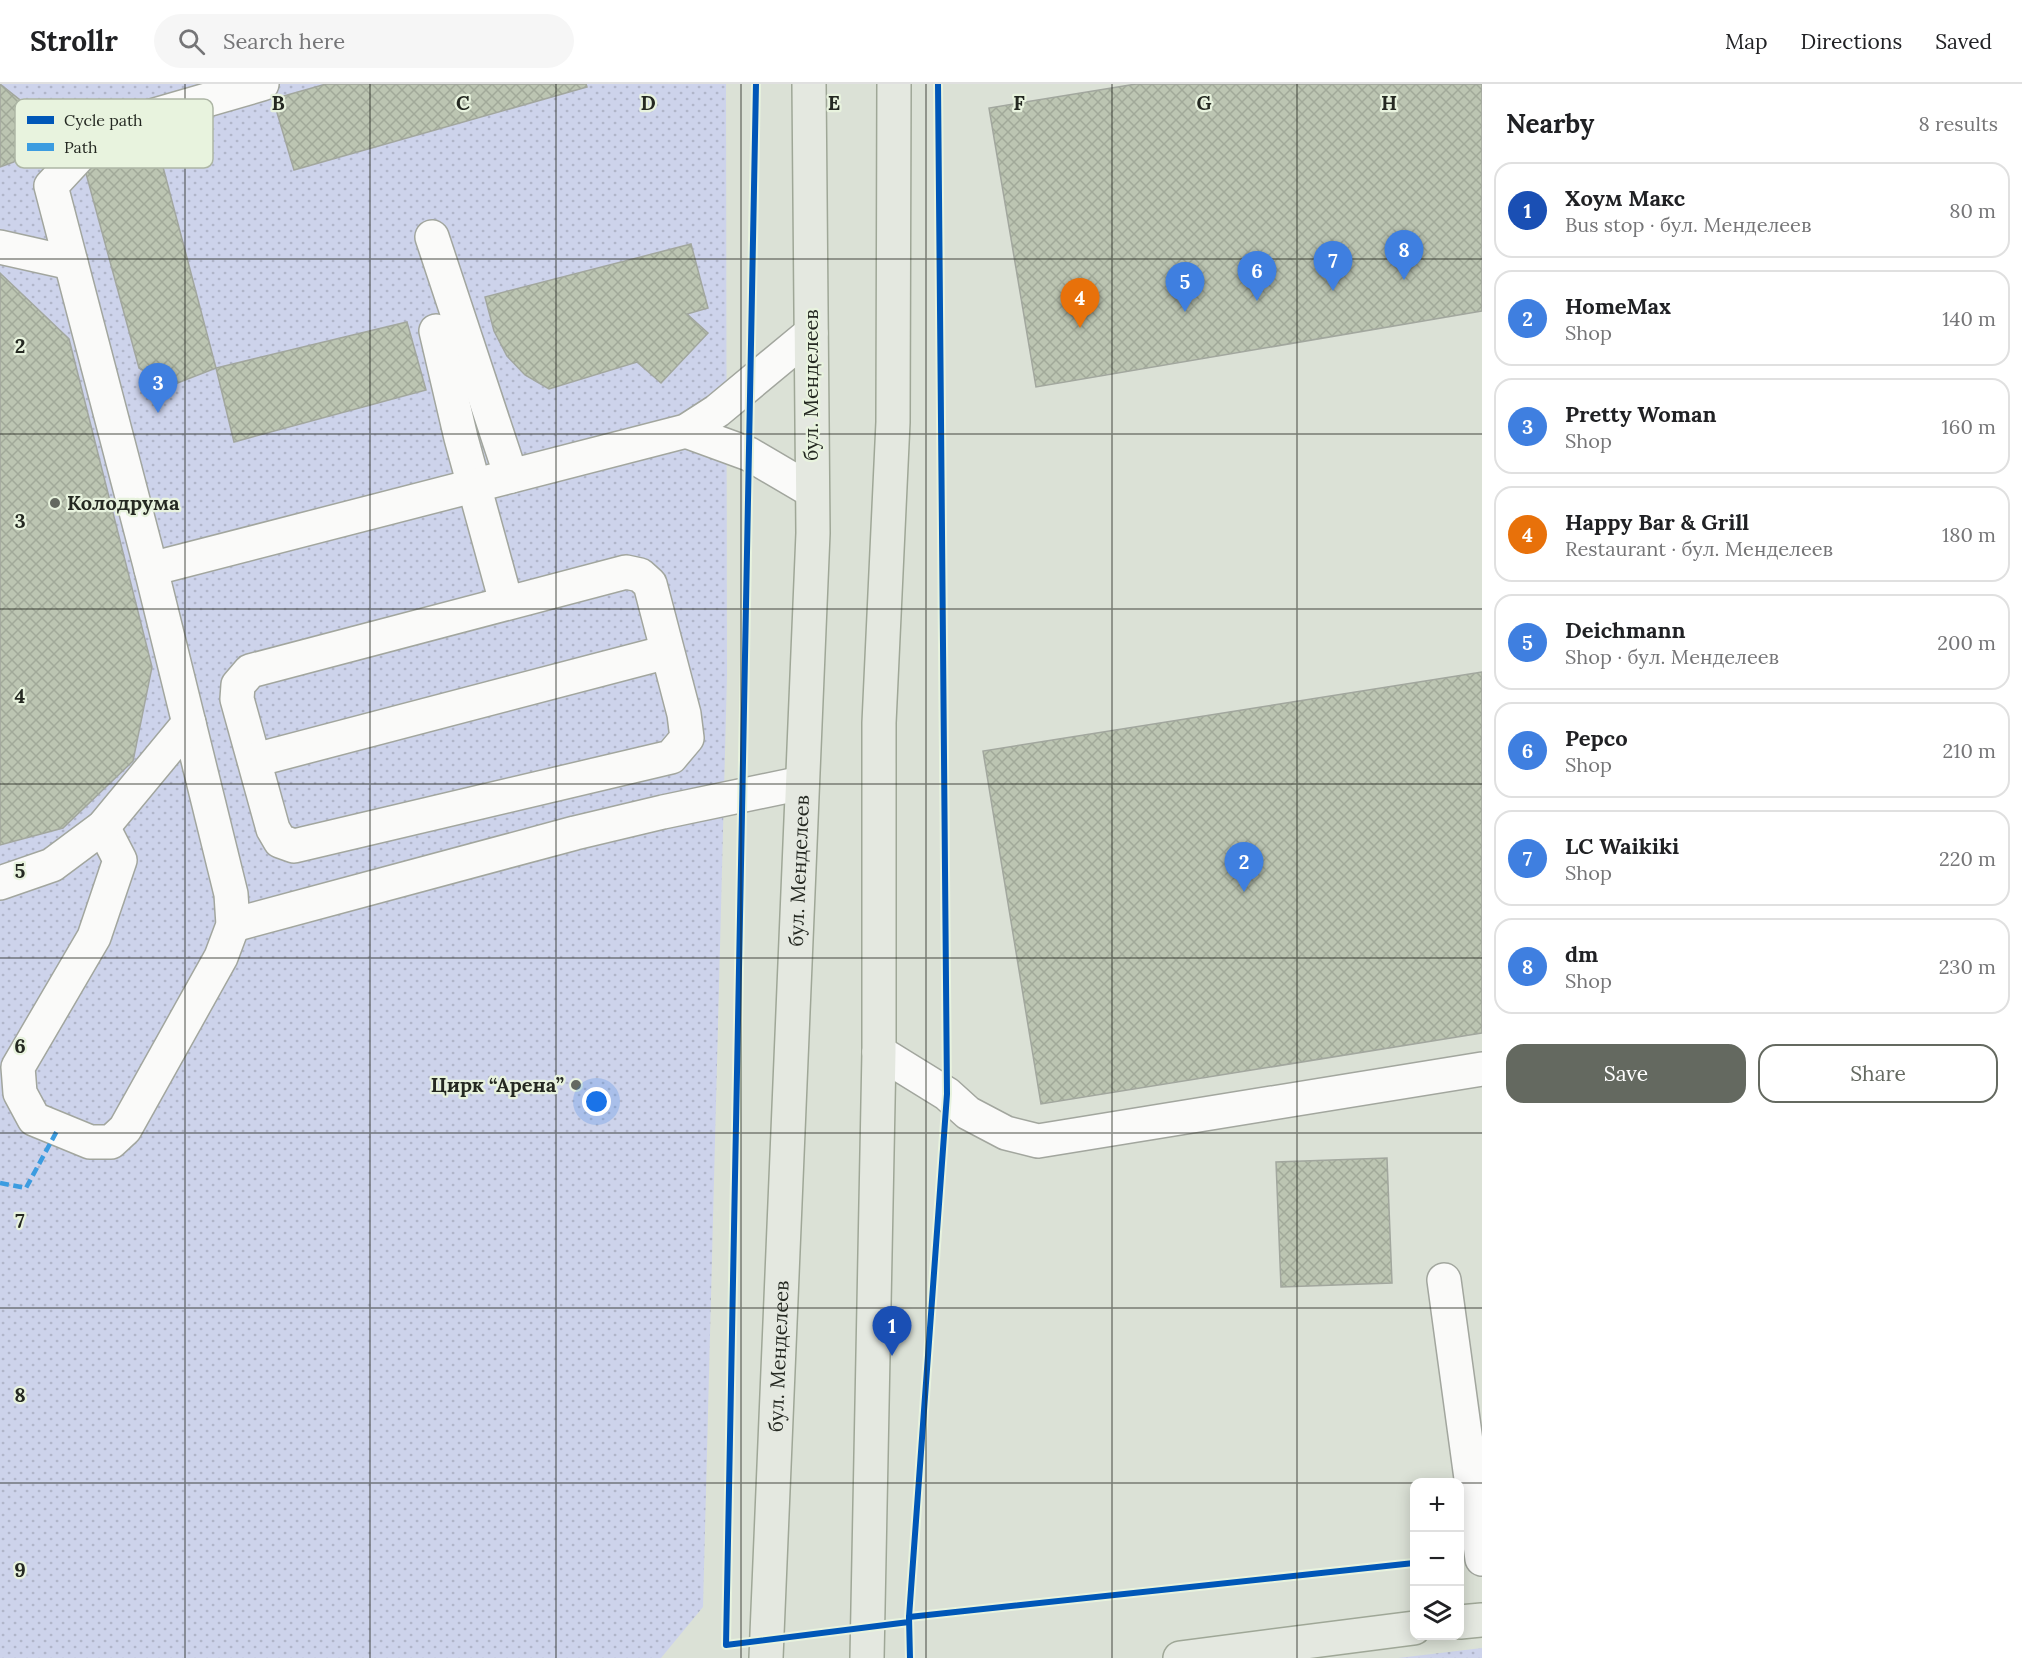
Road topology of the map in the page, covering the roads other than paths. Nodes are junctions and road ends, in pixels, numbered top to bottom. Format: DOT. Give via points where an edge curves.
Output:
graph roads {
  1 [pos="262,84"];
  2 [pos="808,84"];
  3 [pos="894,84"];
  4 [pos="210,99"];
  5 [pos="68,168"];
  6 [pos="432,237"];
  7 [pos="0,247"];
  8 [pos="71,263"];
  9 [pos="436,331"];
  10 [pos="811,333"];
  11 [pos="686,431"];
  12 [pos="512,476"];
  13 [pos="473,486"];
  14 [pos="812,491"];
  15 [pos="151,568"];
  16 [pos="506,602"];
  17 [pos="667,652"];
  18 [pos="189,723"];
  19 [pos="255,760"];
  20 [pos="802,783"];
  21 [pos="103,827"];
  22 [pos="0,883"];
  23 [pos="233,925"];
  24 [pos="879,1052"];
  25 [pos="1482,1070"];
  26 [pos="1444,1280"];
  27 [pos="1482,1559"];
  28 [pos="1482,1620"];
  29 [pos="1464,1622"];
  30 [pos="1410,1629"];
  31 [pos="766,1658"];
  32 [pos="867,1658"];
  33 [pos="1180,1658"];
  1 -- 4 [label="street"];
  2 -- 10 [label="main road, бул. Менделеев"];
  3 -- 24 [label="main road" via="893,422 879,723"];
  5 -- 8 [label="street" via="51,186"];
  6 -- 12 [label="street"];
  7 -- 8 [label="street"];
  8 -- 15 [label="street"];
  9 -- 13 [label="street"];
  10 -- 11 [label="street" via="717,411"];
  10 -- 14 [label="main road, бул. Менделеев"];
  11 -- 12 [label="street"];
  11 -- 14 [label="street" via="749,454"];
  12 -- 13 [label="street"];
  13 -- 15 [label="street"];
  13 -- 16 [label="street"];
  14 -- 20 [label="main road, бул. Менделеев"];
  15 -- 18 [label="street"];
  16 -- 17 [label="street" via="626,572 640,575 650,584"];
  16 -- 19 [label="street" via="250,671 238,685 237,699"];
  17 -- 19 [label="street"];
  17 -- 19 [label="street" via="687,738 671,757 294,846 280,842 273,829"];
  18 -- 21 [label="street"];
  18 -- 23 [label="street" via="231,894"];
  20 -- 23 [label="street" via="575,833"];
  20 -- 31 [label="main road, бул. Менделеев"];
  21 -- 22 [label="street" via="52,865"];
  21 -- 23 [label="street" via="120,860 94,937 18,1067 20,1093 34,1119 90,1142 111,1142 125,1130 221,957"];
  24 -- 25 [label="street" via="947,1094 968,1113 1006,1132 1038,1141"];
  24 -- 32 [label="main road"];
  26 -- 27 [label="street"];
  28 -- 29 [label="main road"];
  30 -- 33 [label="main road"];
}
